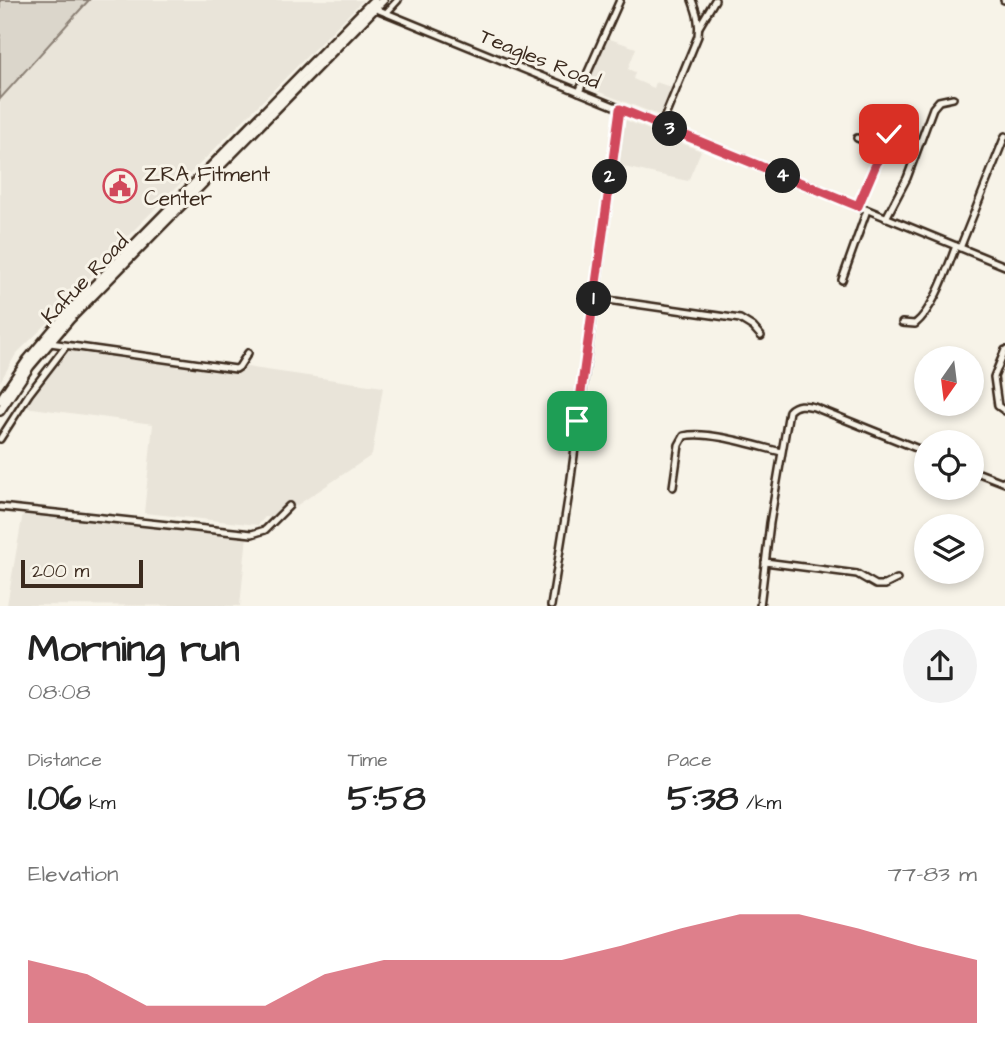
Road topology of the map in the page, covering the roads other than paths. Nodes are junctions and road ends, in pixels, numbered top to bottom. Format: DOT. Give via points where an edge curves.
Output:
graph roads {
  1 [pos="383,0"];
  2 [pos="398,0"];
  3 [pos="620,0"];
  4 [pos="692,0"];
  5 [pos="715,0"];
  6 [pos="374,4"];
  7 [pos="386,13"];
  8 [pos="699,27"];
  9 [pos="579,92"];
  10 [pos="953,98"];
  11 [pos="620,109"];
  12 [pos="661,126"];
  13 [pos="889,134"];
  14 [pos="1005,136"];
  15 [pos="857,138"];
  16 [pos="883,148"];
  17 [pos="858,206"];
  18 [pos="867,210"];
  19 [pos="886,218"];
  20 [pos="958,247"];
  21 [pos="1005,266"];
  22 [pos="842,280"];
  23 [pos="594,298"];
  24 [pos="902,323"];
  25 [pos="761,336"];
  26 [pos="50,343"];
  27 [pos="66,346"];
  28 [pos="1005,350"];
  29 [pos="248,353"];
  30 [pos="0,400"];
  31 [pos="0,411"];
  32 [pos="1005,411"];
  33 [pos="0,439"];
  34 [pos="914,447"];
  35 [pos="781,452"];
  36 [pos="984,475"];
  37 [pos="1005,483"];
  38 [pos="673,487"];
  39 [pos="289,506"];
  40 [pos="0,507"];
  41 [pos="765,562"];
  42 [pos="897,579"];
  43 [pos="551,606"];
  44 [pos="760,606"];
  1 -- 6 [label="main road, Kafue Road"];
  2 -- 7 [label="street"];
  3 -- 9 [label="street"];
  4 -- 8 [label="street"];
  5 -- 8 [label="street"];
  6 -- 7 [label="street, Teagles Road"];
  6 -- 26 [label="main road, Kafue Road"];
  6 -- 30 [label="main road, Kafue Road" via="66,314"];
  7 -- 9 [label="street, Teagles Road"];
  8 -- 12 [label="street"];
  9 -- 11 [label="street, Teagles Road"];
  10 -- 19 [label="street" via="939,101 933,108"];
  11 -- 12 [label="street, Teagles Road"];
  11 -- 23 [label="street"];
  12 -- 17 [label="street, Teagles Road"];
  13 -- 16 [label="street"];
  14 -- 20 [label="street"];
  15 -- 16 [label="street"];
  16 -- 17 [label="street"];
  17 -- 18 [label="street, Teagles Road"];
  18 -- 19 [label="street, Teagles Road"];
  18 -- 22 [label="street"];
  19 -- 20 [label="street, Teagles Road"];
  20 -- 21 [label="street, Teagles Road"];
  20 -- 24 [label="street" via="920,319 915,324"];
  23 -- 25 [label="street" via="740,319"];
  23 -- 43 [label="street"];
  26 -- 27 [label="street"];
  26 -- 31 [label="main road, Kafue Road"];
  27 -- 29 [label="street" via="236,369"];
  27 -- 33 [label="street"];
  28 -- 32 [label="street" via="994,377 998,407"];
  34 -- 35 [label="street" via="802,405 789,411"];
  35 -- 38 [label="street" via="755,444 684,436"];
  35 -- 41 [label="street"];
  36 -- 37 [label="street"];
  39 -- 40 [label="street" via="265,530 252,534"];
  41 -- 42 [label="street" via="857,574 876,585"];
  41 -- 44 [label="street"];
}
